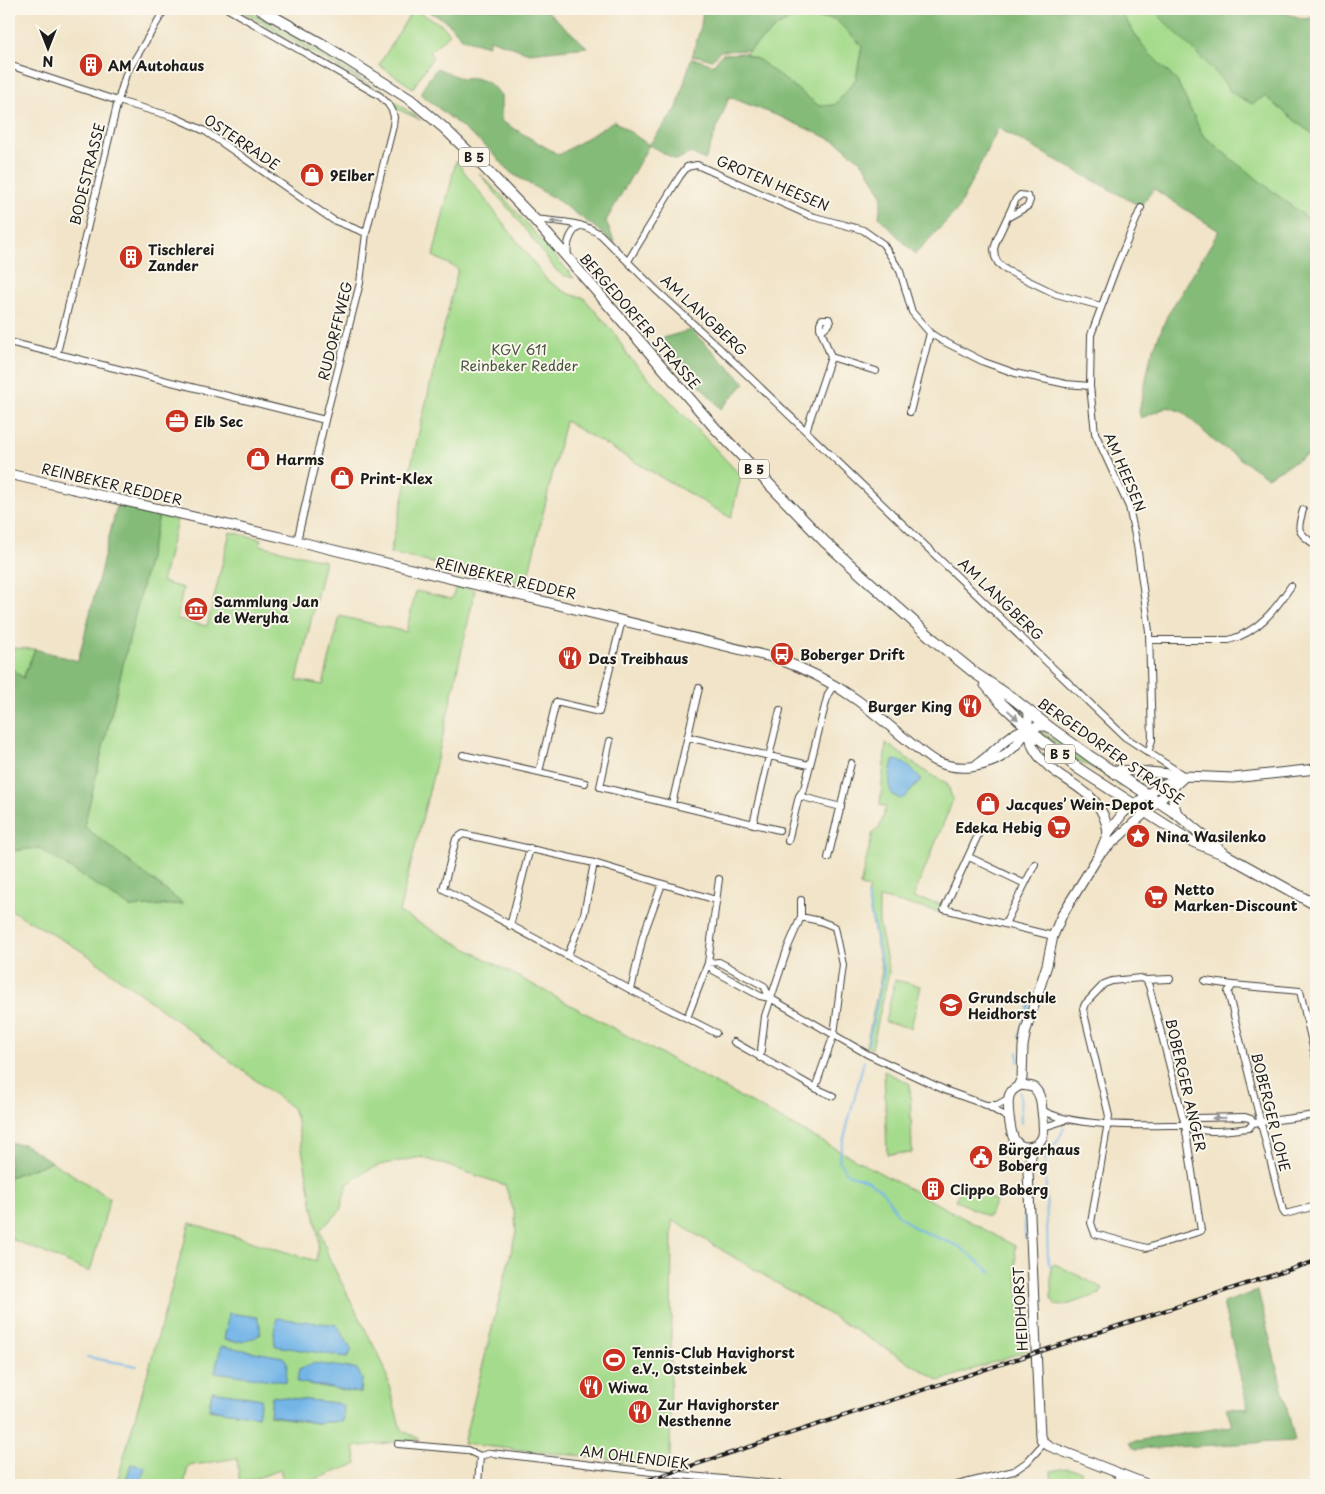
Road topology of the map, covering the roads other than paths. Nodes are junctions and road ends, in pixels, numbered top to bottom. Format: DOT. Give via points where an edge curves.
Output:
graph roads {
  1 [pos="164,9"];
  2 [pos="228,9"];
  3 [pos="262,10"];
  4 [pos="9,64"];
  5 [pos="118,101"];
  6 [pos="1141,208"];
  7 [pos="1007,218"];
  8 [pos="534,219"];
  9 [pos="580,224"];
  10 [pos="366,233"];
  11 [pos="570,260"];
  12 [pos="628,261"];
  13 [pos="1101,306"];
  14 [pos="821,331"];
  15 [pos="930,333"];
  16 [pos="9,342"];
  17 [pos="56,354"];
  18 [pos="830,357"];
  19 [pos="876,370"];
  20 [pos="1090,386"];
  21 [pos="910,412"];
  22 [pos="325,420"];
  23 [pos="806,431"];
  24 [pos="9,474"];
  25 [pos="1303,510"];
  26 [pos="297,541"];
  27 [pos="1316,546"];
  28 [pos="1291,586"];
  29 [pos="622,620"];
  30 [pos="1149,640"];
  31 [pos="976,674"];
  32 [pos="834,685"];
  33 [pos="699,688"];
  34 [pos="780,710"];
  35 [pos="1029,712"];
  36 [pos="1048,726"];
  37 [pos="1028,728"];
  38 [pos="687,737"];
  39 [pos="610,741"];
  40 [pos="1148,753"];
  41 [pos="463,755"];
  42 [pos="769,756"];
  43 [pos="852,763"];
  44 [pos="810,765"];
  45 [pos="1316,769"];
  46 [pos="1111,770"];
  47 [pos="539,772"];
  48 [pos="1186,776"];
  49 [pos="585,783"];
  50 [pos="1174,786"];
  51 [pos="1148,794"];
  52 [pos="799,796"];
  53 [pos="1158,801"];
  54 [pos="672,804"];
  55 [pos="1135,805"];
  56 [pos="841,807"];
  57 [pos="1145,812"];
  58 [pos="1177,814"];
  59 [pos="753,824"];
  60 [pos="779,830"];
  61 [pos="1108,833"];
  62 [pos="978,835"];
  63 [pos="788,841"];
  64 [pos="530,848"];
  65 [pos="1099,855"];
  66 [pos="1226,855"];
  67 [pos="968,857"];
  68 [pos="828,858"];
  69 [pos="594,863"];
  70 [pos="1035,864"];
  71 [pos="719,879"];
  72 [pos="662,884"];
  73 [pos="1024,884"];
  74 [pos="716,900"];
  75 [pos="801,900"];
  76 [pos="1316,906"];
  77 [pos="801,917"];
  78 [pos="1005,924"];
  79 [pos="510,926"];
  80 [pos="1052,936"];
  81 [pos="568,955"];
  82 [pos="708,963"];
  83 [pos="1170,979"];
  84 [pos="1146,980"];
  85 [pos="1205,981"];
  86 [pos="1233,985"];
  87 [pos="631,990"];
  88 [pos="770,998"];
  89 [pos="687,1018"];
  90 [pos="716,1033"];
  91 [pos="834,1034"];
  92 [pos="734,1042"];
  93 [pos="760,1058"];
  94 [pos="1316,1060"];
  95 [pos="1023,1061"];
  96 [pos="1018,1086"];
  97 [pos="1033,1087"];
  98 [pos="815,1088"];
  99 [pos="833,1096"];
  100 [pos="1008,1099"];
  101 [pos="986,1105"];
  102 [pos="1042,1110"];
  103 [pos="1316,1115"];
  104 [pos="1010,1119"];
  105 [pos="1070,1120"];
  106 [pos="1256,1123"];
  107 [pos="1109,1124"];
  108 [pos="1185,1126"];
  109 [pos="1044,1127"];
  110 [pos="1020,1146"];
  111 [pos="1033,1146"];
  112 [pos="1028,1171"];
  113 [pos="1316,1206"];
  114 [pos="398,1444"];
  115 [pos="1044,1444"];
  116 [pos="480,1456"];
  117 [pos="1120,1474"];
  118 [pos="478,1485"];
  119 [pos="788,1485"];
  120 [pos="958,1485"];
  121 [pos="1115,1485"];
  122 [pos="1149,1485"];
  1 -- 5 [label="street, BODESTRASSE" via="126,74"];
  2 -- 10 [label="street, RUDORFFWEG" via="380,96 392,110 393,126"];
  3 -- 8 [label="main road, BERGEDORFER STRASSE / B 5" via="411,100 475,158"];
  4 -- 5 [label="street, OSTERRADE"];
  5 -- 10 [label="street, OSTERRADE" via="197,126 333,220"];
  5 -- 17 [label="street, BODESTRASSE"];
  6 -- 13 [label="street, AM HEESEN"];
  7 -- 13 [label="street" via="994,250 1002,267 1056,294"];
  9 -- 8 [label="street, AM LANGBERG, one-way"];
  8 -- 11 [label="main road, BERGEDORFER STRASSE / B 5"];
  9 -- 11 [label="street" via="570,238"];
  9 -- 12 [label="street, AM LANGBERG" via="601,235"];
  10 -- 22 [label="street, RUDORFFWEG" via="360,283"];
  11 -- 31 [label="main road, BERGEDORFER STRASSE / B 5" via="715,428 788,505 934,640"];
  12 -- 15 [label="street, GROTEN HEESEN" via="680,176 687,167 697,164 810,216 863,230 883,244 900,271 912,312"];
  12 -- 23 [label="street, AM LANGBERG"];
  13 -- 20 [label="street, AM HEESEN" via="1091,335"];
  14 -- 18 [label="street"];
  15 -- 20 [label="street, GROTEN HEESEN" via="984,362 1015,373 1058,383"];
  15 -- 21 [label="street"];
  16 -- 17 [label="street"];
  17 -- 22 [label="street"];
  18 -- 19 [label="street"];
  18 -- 23 [label="street"];
  20 -- 30 [label="street, AM HEESEN" via="1095,433 1131,516"];
  22 -- 26 [label="street, RUDORFFWEG"];
  23 -- 40 [label="street, AM LANGBERG" via="1125,737"];
  24 -- 26 [label="street, REINBEKER REDDER"];
  25 -- 27 [label="street" via="1299,532"];
  26 -- 29 [label="street, REINBEKER REDDER"];
  28 -- 30 [label="street" via="1262,623 1242,637 1229,640"];
  29 -- 32 [label="street, REINBEKER REDDER" via="775,658"];
  29 -- 47 [label="street" via="599,712 556,702"];
  30 -- 40 [label="street, AM HEESEN" via="1152,740"];
  31 -- 35 [label="main road, BERGEDORFER STRASSE / B 5"];
  31 -- 37 [label="main road, BERGEDORFER STRASSE / B 5, one-way"];
  32 -- 37 [label="street, REINBEKER REDDER" via="929,757 947,765 970,767 978,764 1014,733"];
  32 -- 44 [label="street" via="828,694"];
  33 -- 38 [label="street"];
  34 -- 42 [label="street"];
  35 -- 36 [label="main road, BERGEDORFER STRASSE / B 5"];
  35 -- 37 [label="street"];
  36 -- 37 [label="street, REINBEKER REDDER"];
  36 -- 46 [label="main road, BERGEDORFER STRASSE / B 5"];
  37 -- 55 [label="main road, BERGEDORFER STRASSE / B 5" via="1080,769"];
  37 -- 61 [label="street" via="1033,746 1046,763 1094,800 1106,820"];
  38 -- 42 [label="street"];
  38 -- 54 [label="street"];
  39 -- 54 [label="street" via="600,787"];
  40 -- 48 [label="street, AM LANGBERG"];
  41 -- 47 [label="street"];
  42 -- 44 [label="street"];
  42 -- 59 [label="street"];
  43 -- 56 [label="street"];
  44 -- 52 [label="street"];
  45 -- 48 [label="street, AM LANGBERG" via="1233,778"];
  46 -- 48 [label="street"];
  46 -- 51 [label="main road, BERGEDORFER STRASSE / B 5"];
  47 -- 49 [label="street"];
  48 -- 50 [label="street"];
  48 -- 51 [label="street, AM LANGBERG" via="1159,786"];
  50 -- 53 [label="street"];
  50 -- 58 [label="street"];
  51 -- 53 [label="main road, BERGEDORFER STRASSE / B 5"];
  51 -- 55 [label="street"];
  52 -- 56 [label="street"];
  52 -- 63 [label="street"];
  53 -- 57 [label="street"];
  53 -- 58 [label="main road, BERGEDORFER STRASSE / B 5"];
  54 -- 59 [label="street"];
  55 -- 57 [label="main road, BERGEDORFER STRASSE / B 5"];
  55 -- 61 [label="street"];
  56 -- 68 [label="street"];
  57 -- 65 [label="street"];
  57 -- 66 [label="main road, BERGEDORFER STRASSE / B 5" via="1189,840"];
  58 -- 66 [label="main road, BERGEDORFER STRASSE / B 5"];
  59 -- 60 [label="street"];
  61 -- 65 [label="street"];
  62 -- 67 [label="street"];
  64 -- 69 [label="street"];
  64 -- 79 [label="street"];
  64 -- 79 [label="street" via="463,834 456,839 443,889"];
  65 -- 80 [label="street"];
  66 -- 76 [label="main road, BERGEDORFER STRASSE / B 5"];
  67 -- 73 [label="street"];
  67 -- 78 [label="street" via="944,909"];
  69 -- 72 [label="street"];
  69 -- 81 [label="street" via="584,914"];
  70 -- 73 [label="street"];
  71 -- 74 [label="street"];
  72 -- 74 [label="street"];
  72 -- 87 [label="street" via="643,936"];
  73 -- 78 [label="street"];
  74 -- 82 [label="street"];
  75 -- 77 [label="street"];
  77 -- 88 [label="street"];
  77 -- 91 [label="street" via="835,927 843,965"];
  78 -- 80 [label="street"];
  79 -- 81 [label="street"];
  80 -- 95 [label="street" via="1047,965 1026,1030"];
  81 -- 87 [label="street"];
  82 -- 88 [label="street" via="713,970 760,996"];
  82 -- 88 [label="street" via="720,962 764,986"];
  82 -- 89 [label="street"];
  83 -- 84 [label="street, BOBERGER ANGER"];
  84 -- 107 [label="street, BOBERGER ANGER" via="1140,978 1104,984 1083,1008"];
  84 -- 108 [label="street, BOBERGER ANGER"];
  85 -- 86 [label="street"];
  86 -- 94 [label="street" via="1300,991"];
  86 -- 106 [label="street, BOBERGER LOHE" via="1228,992"];
  87 -- 89 [label="street"];
  88 -- 91 [label="street"];
  88 -- 93 [label="street"];
  89 -- 90 [label="street"];
  91 -- 98 [label="street"];
  91 -- 101 [label="street" via="902,1070"];
  92 -- 93 [label="street"];
  93 -- 98 [label="street"];
  95 -- 96 [label="street"];
  95 -- 97 [label="street"];
  96 -- 97 [label="street"];
  96 -- 100 [label="street"];
  97 -- 102 [label="street" via="1040,1096"];
  98 -- 99 [label="street"];
  100 -- 101 [label="street" via="997,1105"];
  100 -- 104 [label="street, HEIDHORST"];
  101 -- 104 [label="street"];
  102 -- 105 [label="street"];
  102 -- 109 [label="street"];
  103 -- 106 [label="street"];
  104 -- 110 [label="street, HEIDHORST" via="1012,1137"];
  105 -- 107 [label="street"];
  105 -- 109 [label="street"];
  106 -- 108 [label="street" via="1250,1128 1231,1130 1203,1131"];
  106 -- 108 [label="street, one-way" via="1245,1117 1196,1118"];
  106 -- 113 [label="street, BOBERGER LOHE" via="1285,1214"];
  107 -- 108 [label="street"];
  107 -- 108 [label="street, BOBERGER ANGER" via="1091,1223 1095,1234 1147,1248 1200,1230"];
  109 -- 111 [label="street, HEIDHORST" via="1042,1138"];
  110 -- 111 [label="street"];
  110 -- 112 [label="street, HEIDHORST"];
  111 -- 112 [label="street, HEIDHORST"];
  112 -- 115 [label="street, HEIDHORST" via="1038,1419 1039,1434"];
  114 -- 116 [label="street, AM OHLENDIEK" via="467,1450"];
  115 -- 117 [label="street"];
  115 -- 120 [label="street" via="1014,1471"];
  116 -- 118 [label="street"];
  116 -- 119 [label="street, AM OHLENDIEK" via="491,1453"];
  117 -- 121 [label="street"];
  117 -- 122 [label="street"];
}
